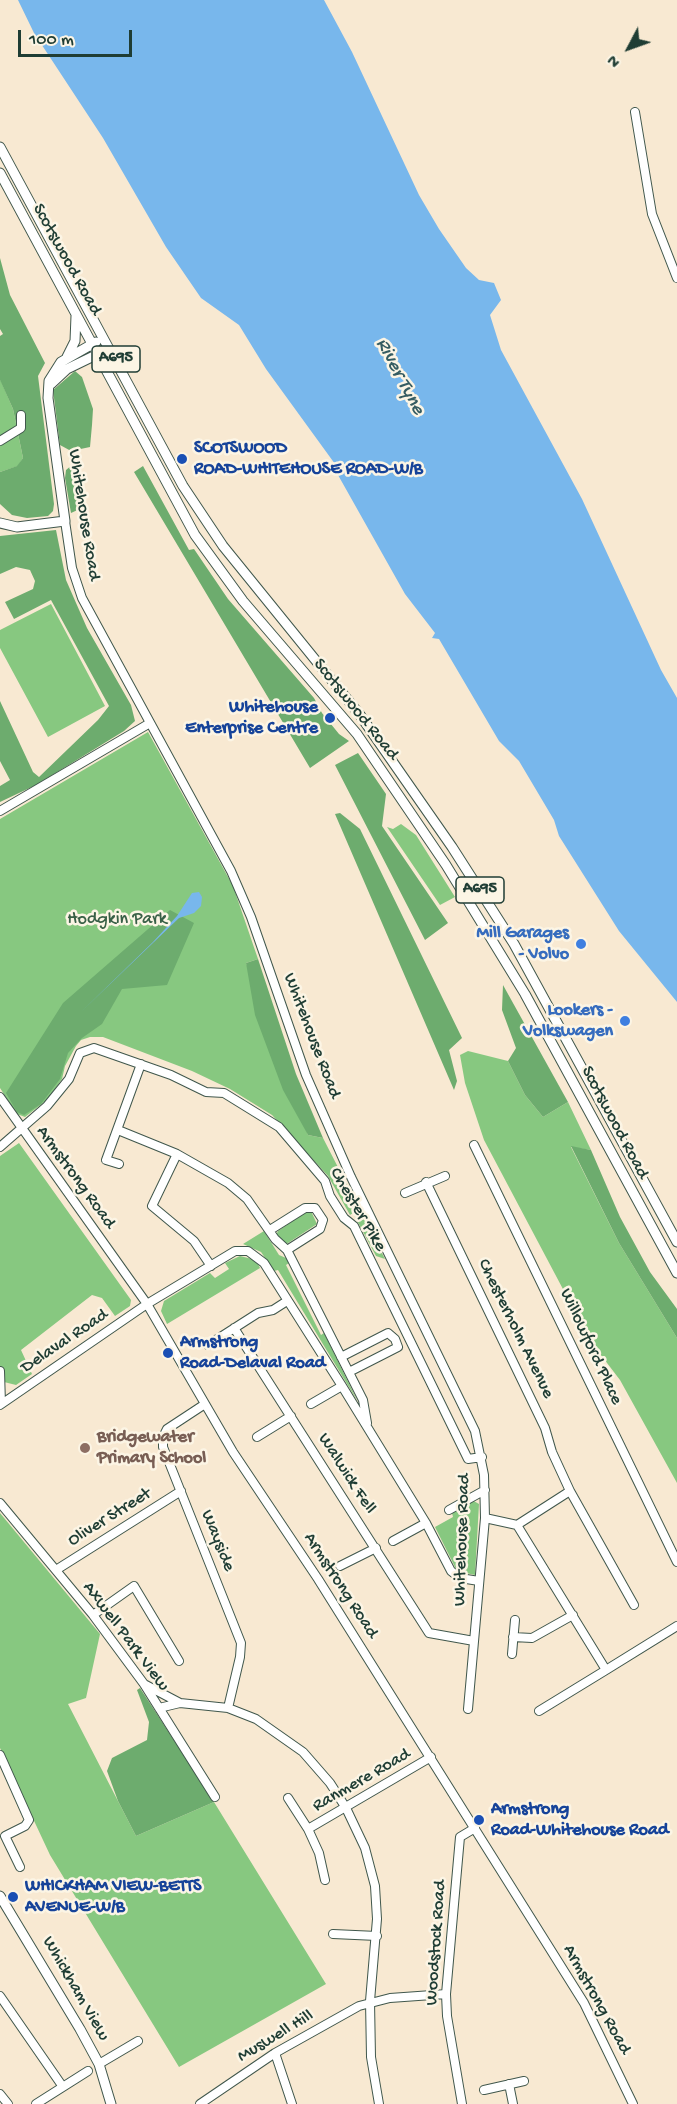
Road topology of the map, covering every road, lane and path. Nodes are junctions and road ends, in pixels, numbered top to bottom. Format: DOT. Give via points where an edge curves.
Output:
graph roads {
  1 [pos="634,112"];
  2 [pos="0,147"];
  3 [pos="0,174"];
  4 [pos="677,278"];
  5 [pos="74,308"];
  6 [pos="104,337"];
  7 [pos="92,343"];
  8 [pos="110,349"];
  9 [pos="98,354"];
  10 [pos="66,358"];
  11 [pos="49,387"];
  12 [pos="21,415"];
  13 [pos="0,441"];
  14 [pos="65,521"];
  15 [pos="0,523"];
  16 [pos="150,723"];
  17 [pos="0,811"];
  18 [pos="141,1064"];
  19 [pos="0,1097"];
  20 [pos="21,1128"];
  21 [pos="118,1130"];
  22 [pos="474,1145"];
  23 [pos="0,1148"];
  24 [pos="177,1154"];
  25 [pos="119,1164"];
  26 [pos="445,1176"];
  27 [pos="426,1182"];
  28 [pos="405,1193"];
  29 [pos="270,1230"];
  30 [pos="677,1242"];
  31 [pos="287,1250"];
  32 [pos="211,1266"];
  33 [pos="677,1273"];
  34 [pos="287,1301"];
  35 [pos="147,1304"];
  36 [pos="234,1328"];
  37 [pos="208,1345"];
  38 [pos="341,1357"];
  39 [pos="0,1371"];
  40 [pos="349,1372"];
  41 [pos="342,1386"];
  42 [pos="204,1404"];
  43 [pos="311,1404"];
  44 [pos="1,1405"];
  45 [pos="291,1416"];
  46 [pos="369,1430"];
  47 [pos="257,1437"];
  48 [pos="482,1457"];
  49 [pos="485,1490"];
  50 [pos="181,1491"];
  51 [pos="570,1491"];
  52 [pos="0,1503"];
  53 [pos="449,1510"];
  54 [pos="485,1518"];
  55 [pos="426,1523"];
  56 [pos="518,1525"];
  57 [pos="393,1540"];
  58 [pos="377,1549"];
  59 [pos="677,1562"];
  60 [pos="340,1566"];
  61 [pos="56,1570"];
  62 [pos="479,1581"];
  63 [pos="634,1605"];
  64 [pos="93,1615"];
  65 [pos="573,1615"];
  66 [pos="515,1620"];
  67 [pos="677,1626"];
  68 [pos="513,1637"];
  69 [pos="474,1641"];
  70 [pos="512,1654"];
  71 [pos="179,1661"];
  72 [pos="606,1670"];
  73 [pos="144,1684"];
  74 [pos="180,1703"];
  75 [pos="159,1708"];
  76 [pos="228,1708"];
  77 [pos="468,1709"];
  78 [pos="539,1711"];
  79 [pos="0,1755"];
  80 [pos="431,1757"];
  81 [pos="215,1797"];
  82 [pos="288,1798"];
  83 [pos="346,1808"];
  84 [pos="475,1828"];
  85 [pos="308,1829"];
  86 [pos="20,1867"];
  87 [pos="325,1880"];
  88 [pos="0,1896"];
  89 [pos="333,1934"];
  90 [pos="377,1936"];
  91 [pos="446,1994"];
  92 [pos="0,1996"];
  93 [pos="370,2001"];
  94 [pos="138,2041"];
  95 [pos="275,2053"];
  96 [pos="99,2064"];
  97 [pos="88,2071"];
  98 [pos="524,2081"];
  99 [pos="509,2084"];
  100 [pos="63,2087"];
  101 [pos="484,2090"];
  102 [pos="0,2094"];
  103 [pos="8,2104"];
  104 [pos="36,2104"];
  105 [pos="111,2104"];
  106 [pos="200,2104"];
  107 [pos="292,2104"];
  108 [pos="379,2104"];
  109 [pos="462,2104"];
  110 [pos="513,2104"];
  111 [pos="633,2104"];
  1 -- 4 [label="street" via="652,214"];
  2 -- 6 [label="main road, Scotswood Road / A695"];
  3 -- 5 [label="main road, Scotswood Road / A695"];
  5 -- 7 [label="main road, Scotswood Road / A695"];
  5 -- 10 [label="main road" via="77,329"];
  6 -- 7 [label="main road"];
  6 -- 8 [label="main road, Scotswood Road / A695"];
  7 -- 9 [label="main road, Scotswood Road / A695"];
  7 -- 10 [label="main road"];
  8 -- 9 [label="main road"];
  8 -- 30 [label="main road, Scotswood Road / A695" via="183,486 214,533 366,723 503,926"];
  9 -- 11 [label="main road" via="67,369"];
  9 -- 33 [label="main road, Scotswood Road / A695" via="195,535 243,601 357,734 472,904"];
  10 -- 11 [label="main road" via="53,371"];
  11 -- 14 [label="main road, Whitehouse Road"];
  12 -- 13 [label="street" via="21,428"];
  14 -- 15 [label="main road" via="17,527"];
  14 -- 16 [label="street, Whitehouse Road" via="72,568 82,598"];
  16 -- 17 [label="street"];
  16 -- 48 [label="street, Whitehouse Road" via="231,872 311,1085 475,1431"];
  18 -- 20 [label="street, Chester Pike" via="86,1048 75,1058 69,1079 47,1106"];
  18 -- 21 [label="street"];
  18 -- 48 [label="street, Chester Pike" via="206,1092 224,1094 279,1127 325,1181 344,1218 354,1226 468,1460"];
  19 -- 20 [label="street, Armstrong Road"];
  20 -- 23 [label="street"];
  20 -- 35 [label="street, Armstrong Road"];
  21 -- 24 [label="street"];
  21 -- 25 [label="street" via="106,1160"];
  22 -- 59 [label="street, Willowford Place"];
  24 -- 29 [label="street" via="247,1199"];
  24 -- 32 [label="street" via="152,1206 194,1241"];
  26 -- 27 [label="street"];
  27 -- 28 [label="street"];
  27 -- 51 [label="street, Chesterholm Avenue" via="545,1428"];
  29 -- 31 [label="street"];
  29 -- 31 [label="street" via="305,1208 315,1208 323,1220 320,1229"];
  31 -- 38 [label="street"];
  32 -- 34 [label="street, Delaval Road" via="235,1251 255,1254"];
  32 -- 35 [label="street, Delaval Road"];
  34 -- 36 [label="street"];
  34 -- 41 [label="street, Delaval Road"];
  35 -- 42 [label="street, Armstrong Road"];
  35 -- 44 [label="street, Delaval Road"];
  36 -- 37 [label="street"];
  36 -- 45 [label="street, Walwick Fell"];
  38 -- 40 [label="street"];
  38 -- 40 [label="street" via="388,1333 395,1339 398,1347"];
  39 -- 44 [label="street"];
  40 -- 46 [label="street" via="363,1400"];
  41 -- 43 [label="street"];
  41 -- 46 [label="street, Delaval Road"];
  42 -- 50 [label="street, Wayside" via="167,1429 163,1437"];
  42 -- 80 [label="street, Armstrong Road"];
  45 -- 47 [label="street"];
  45 -- 58 [label="street, Walwick Fell"];
  46 -- 55 [label="street, Delaval Road"];
  48 -- 49 [label="street, Whitehouse Road"];
  49 -- 53 [label="street"];
  49 -- 54 [label="street, Whitehouse Road"];
  50 -- 61 [label="street, Oliver Street"];
  50 -- 76 [label="street, Wayside" via="241,1643"];
  51 -- 56 [label="street"];
  51 -- 63 [label="street, Chesterholm Avenue"];
  52 -- 61 [label="street, Axwell Park View"];
  54 -- 56 [label="street"];
  54 -- 62 [label="street, Whitehouse Road"];
  55 -- 57 [label="street"];
  55 -- 62 [label="street, Delaval Road" via="451,1571 460,1578"];
  56 -- 65 [label="street"];
  58 -- 60 [label="street"];
  58 -- 69 [label="street, Walwick Fell" via="429,1633"];
  61 -- 64 [label="street, Axwell Park View"];
  62 -- 69 [label="street, Whitehouse Road"];
  64 -- 71 [label="street" via="134,1586"];
  64 -- 73 [label="street, Axwell Park View"];
  65 -- 68 [label="street" via="532,1638"];
  65 -- 72 [label="street"];
  66 -- 68 [label="street"];
  67 -- 72 [label="street"];
  68 -- 70 [label="street"];
  69 -- 77 [label="street, Whitehouse Road"];
  72 -- 78 [label="street"];
  73 -- 74 [label="street"];
  73 -- 75 [label="street, Axwell Park View"];
  74 -- 75 [label="street"];
  74 -- 76 [label="street"];
  75 -- 81 [label="street, Axwell Park View"];
  76 -- 83 [label="street" via="256,1719 303,1752"];
  79 -- 86 [label="street" via="29,1820 5,1836"];
  80 -- 83 [label="street, Ranmere Road"];
  80 -- 84 [label="street, Armstrong Road"];
  82 -- 85 [label="street"];
  83 -- 85 [label="street, Ranmere Road"];
  83 -- 90 [label="street" via="365,1848 375,1886"];
  84 -- 91 [label="street, Woodstock Road" via="460,1837"];
  84 -- 111 [label="street, Armstrong Road" via="584,2003"];
  85 -- 87 [label="street"];
  88 -- 96 [label="main road, Whickham View"];
  89 -- 90 [label="street"];
  90 -- 93 [label="street"];
  91 -- 93 [label="street"];
  91 -- 109 [label="street, Woodstock Road"];
  92 -- 100 [label="street"];
  93 -- 95 [label="street, Muswell Hill"];
  93 -- 108 [label="street" via="371,2057"];
  94 -- 96 [label="street"];
  95 -- 106 [label="street, Muswell Hill"];
  95 -- 107 [label="street"];
  96 -- 105 [label="main road, Whickham View"];
  97 -- 100 [label="street"];
  98 -- 99 [label="street"];
  99 -- 101 [label="street"];
  99 -- 110 [label="street"];
  100 -- 104 [label="street"];
  102 -- 103 [label="street"];
}
